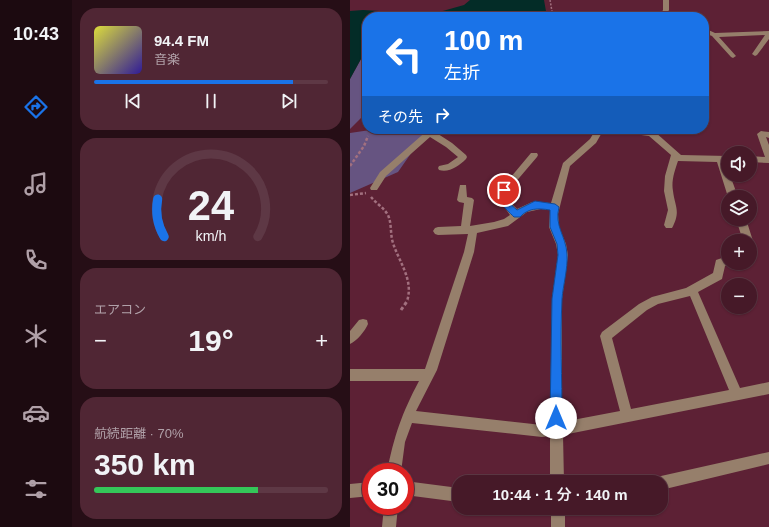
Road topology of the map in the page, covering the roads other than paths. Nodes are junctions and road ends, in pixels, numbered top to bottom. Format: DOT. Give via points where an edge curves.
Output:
graph roads {
  1 [pos="666,0"];
  2 [pos="665,12"];
  3 [pos="709,32"];
  4 [pos="769,33"];
  5 [pos="714,35"];
  6 [pos="755,54"];
  7 [pos="733,56"];
  8 [pos="428,134"];
  9 [pos="435,134"];
  10 [pos="597,134"];
  11 [pos="652,134"];
  12 [pos="769,135"];
  13 [pos="534,155"];
  14 [pos="675,155"];
  15 [pos="769,158"];
  16 [pos="721,159"];
  17 [pos="757,159"];
  18 [pos="442,168"];
  19 [pos="463,187"];
  20 [pos="372,190"];
  21 [pos="555,207"];
  22 [pos="517,215"];
  23 [pos="669,225"];
  24 [pos="469,230"];
  25 [pos="438,231"];
  26 [pos="721,263"];
  27 [pos="692,289"];
  28 [pos="363,324"];
  29 [pos="350,339"];
  30 [pos="350,375"];
  31 [pos="428,375"];
  32 [pos="769,388"];
  33 [pos="737,394"];
  34 [pos="408,416"];
  35 [pos="627,416"];
  36 [pos="556,429"];
  37 [pos="769,458"];
  38 [pos="396,463"];
  39 [pos="557,475"];
  40 [pos="668,481"];
  41 [pos="414,489"];
  42 [pos="362,490"];
  43 [pos="350,491"];
  44 [pos="452,493"];
  45 [pos="390,515"];
  46 [pos="558,515"];
  47 [pos="389,527"];
  48 [pos="558,527"];
  1 -- 2 [label="street"];
  3 -- 5 [label="street"];
  4 -- 5 [label="street"];
  4 -- 6 [label="street"];
  5 -- 7 [label="street"];
  8 -- 20 [label="street" via="383,174"];
  9 -- 18 [label="street" via="463,157 450,168"];
  10 -- 21 [label="street" via="584,150 566,165"];
  11 -- 14 [label="street"];
  12 -- 15 [label="street" via="761,134"];
  13 -- 22 [label="street" via="504,190 502,197 505,204"];
  14 -- 16 [label="street" via="679,158"];
  14 -- 23 [label="street" via="668,176 668,191 673,210"];
  15 -- 17 [label="street"];
  19 -- 24 [label="street" via="462,200 469,200"];
  21 -- 22 [label="street" via="535,205 520,211"];
  21 -- 36 [label="street" via="554,227 563,255 557,299"];
  22 -- 24 [label="street" via="502,224"];
  24 -- 25 [label="street"];
  24 -- 31 [label="street" via="469,252"];
  26 -- 27 [label="street" via="718,276"];
  27 -- 33 [label="street"];
  27 -- 35 [label="street" via="656,300 643,307 606,336"];
  28 -- 29 [label="street"];
  30 -- 31 [label="street"];
  31 -- 34 [label="street"];
  32 -- 33 [label="street"];
  33 -- 35 [label="street"];
  34 -- 36 [label="street" via="542,431"];
  34 -- 38 [label="street"];
  35 -- 36 [label="street"];
  36 -- 39 [label="street"];
  37 -- 40 [label="street"];
  41 -- 44 [label="street"];
  42 -- 43 [label="street"];
  45 -- 47 [label="street"];
  46 -- 48 [label="street"];
}
